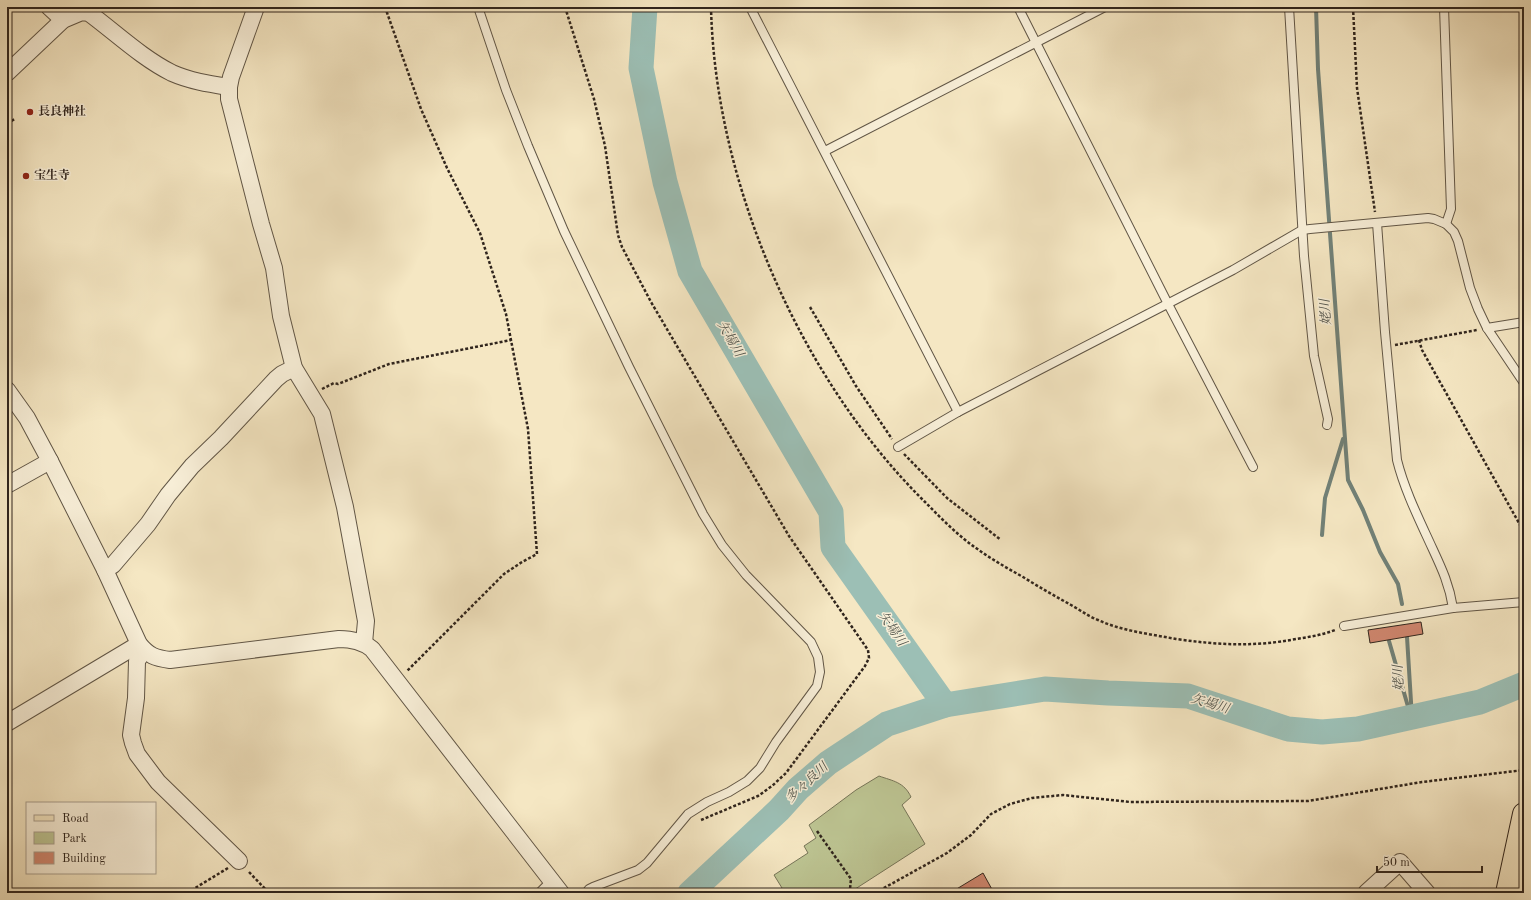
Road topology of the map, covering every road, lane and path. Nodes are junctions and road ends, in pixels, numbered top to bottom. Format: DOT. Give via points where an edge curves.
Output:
graph roads {
  1 [pos="49,7"];
  2 [pos="104,7"];
  3 [pos="256,7"];
  4 [pos="385,7"];
  5 [pos="478,7"];
  6 [pos="565,7"];
  7 [pos="750,7"];
  8 [pos="1018,7"];
  9 [pos="1105,7"];
  10 [pos="1290,7"];
  11 [pos="1353,7"];
  12 [pos="1444,7"];
  13 [pos="89,13"];
  14 [pos="63,20"];
  15 [pos="1036,43"];
  16 [pos="7,73"];
  17 [pos="229,87"];
  18 [pos="15,119"];
  19 [pos="7,123"];
  20 [pos="825,151"];
  21 [pos="1373,223"];
  22 [pos="1446,224"];
  23 [pos="1306,229"];
  24 [pos="1168,304"];
  25 [pos="810,307"];
  26 [pos="1524,322"];
  27 [pos="1487,328"];
  28 [pos="511,340"];
  29 [pos="1419,340"];
  30 [pos="1386,346"];
  31 [pos="294,368"];
  32 [pos="1524,382"];
  33 [pos="7,390"];
  34 [pos="311,395"];
  35 [pos="958,412"];
  36 [pos="1327,425"];
  37 [pos="898,447"];
  38 [pos="50,461"];
  39 [pos="1253,467"];
  40 [pos="7,484"];
  41 [pos="1524,532"];
  42 [pos="1001,540"];
  43 [pos="105,570"];
  44 [pos="1524,602"];
  45 [pos="1453,608"];
  46 [pos="1344,626"];
  47 [pos="364,643"];
  48 [pos="142,647"];
  49 [pos="396,682"];
  50 [pos="7,723"];
  51 [pos="1524,770"];
  52 [pos="1524,814"];
  53 [pos="674,830"];
  54 [pos="817,831"];
  55 [pos="239,862"];
  56 [pos="556,887"];
  57 [pos="187,893"];
  58 [pos="269,893"];
  59 [pos="539,893"];
  60 [pos="586,893"];
  61 [pos="846,893"];
  62 [pos="875,893"];
  63 [pos="1366,893"];
  64 [pos="1427,893"];
  65 [pos="1507,893"];
  1 -- 14 [label="street"];
  2 -- 13 [label="street"];
  3 -- 17 [label="street"];
  4 -- 28 [label="path" via="421,109 480,233 506,314"];
  5 -- 53 [label="lane" via="506,90 564,231 703,514 722,545 746,575 811,642 818,657 820,672 817,686 760,768 747,781 688,814"];
  6 -- 53 [label="path" via="594,99 605,146 622,248 651,302 789,536 868,650 869,658 865,666 786,773 772,786 734,807"];
  7 -- 20 [label="lane"];
  8 -- 15 [label="lane"];
  9 -- 15 [label="lane"];
  10 -- 23 [label="lane"];
  11 -- 21 [label="path" via="1357,88"];
  12 -- 22 [label="lane" via="1451,209"];
  13 -- 14 [label="street" via="82,12"];
  13 -- 17 [label="street" via="143,55 171,72 186,78"];
  14 -- 16 [label="street"];
  15 -- 20 [label="lane"];
  15 -- 24 [label="lane"];
  17 -- 31 [label="street" via="232,112 274,268 281,316"];
  18 -- 19 [label="path"];
  20 -- 35 [label="lane"];
  21 -- 22 [label="lane" via="1428,218"];
  21 -- 23 [label="lane"];
  21 -- 30 [label="lane"];
  22 -- 27 [label="lane" via="1458,241 1470,288"];
  23 -- 24 [label="lane"];
  23 -- 36 [label="lane" via="1314,356 1328,419"];
  24 -- 35 [label="lane"];
  24 -- 39 [label="lane"];
  25 -- 37 [label="path" via="856,386"];
  26 -- 27 [label="lane"];
  27 -- 29 [label="path"];
  27 -- 32 [label="lane"];
  28 -- 34 [label="path" via="389,364 338,384 334,383"];
  28 -- 49 [label="path" via="528,429 538,554 504,574"];
  29 -- 30 [label="path"];
  29 -- 41 [label="path" via="1422,350"];
  30 -- 45 [label="lane" via="1397,460 1418,518 1447,580"];
  31 -- 34 [label="street"];
  31 -- 43 [label="street" via="276,379 192,466 148,524"];
  33 -- 38 [label="street" via="27,418"];
  34 -- 47 [label="street" via="322,414 344,507 366,621"];
  35 -- 37 [label="lane"];
  37 -- 42 [label="path" via="947,498"];
  38 -- 40 [label="street"];
  38 -- 43 [label="street"];
  43 -- 48 [label="street"];
  44 -- 45 [label="lane"];
  45 -- 46 [label="lane"];
  47 -- 48 [label="street" via="352,639 339,639 170,660 155,658"];
  47 -- 49 [label="street" via="372,649"];
  48 -- 50 [label="street"];
  48 -- 55 [label="street" via="137,661 131,735 137,754 158,782"];
  49 -- 56 [label="street"];
  51 -- 62 [label="path" via="1422,782 1308,800 1130,802 1063,795 1032,798 1010,804 991,814 971,834 946,853"];
  52 -- 65 [label="main road"];
  53 -- 60 [label="lane" via="647,863 638,870 589,889"];
  54 -- 61 [label="path" via="851,879 850,889"];
  55 -- 57 [label="path"];
  55 -- 58 [label="path"];
  56 -- 59 [label="lane"];
  63 -- 64 [label="street" via="1400,862"];
}
